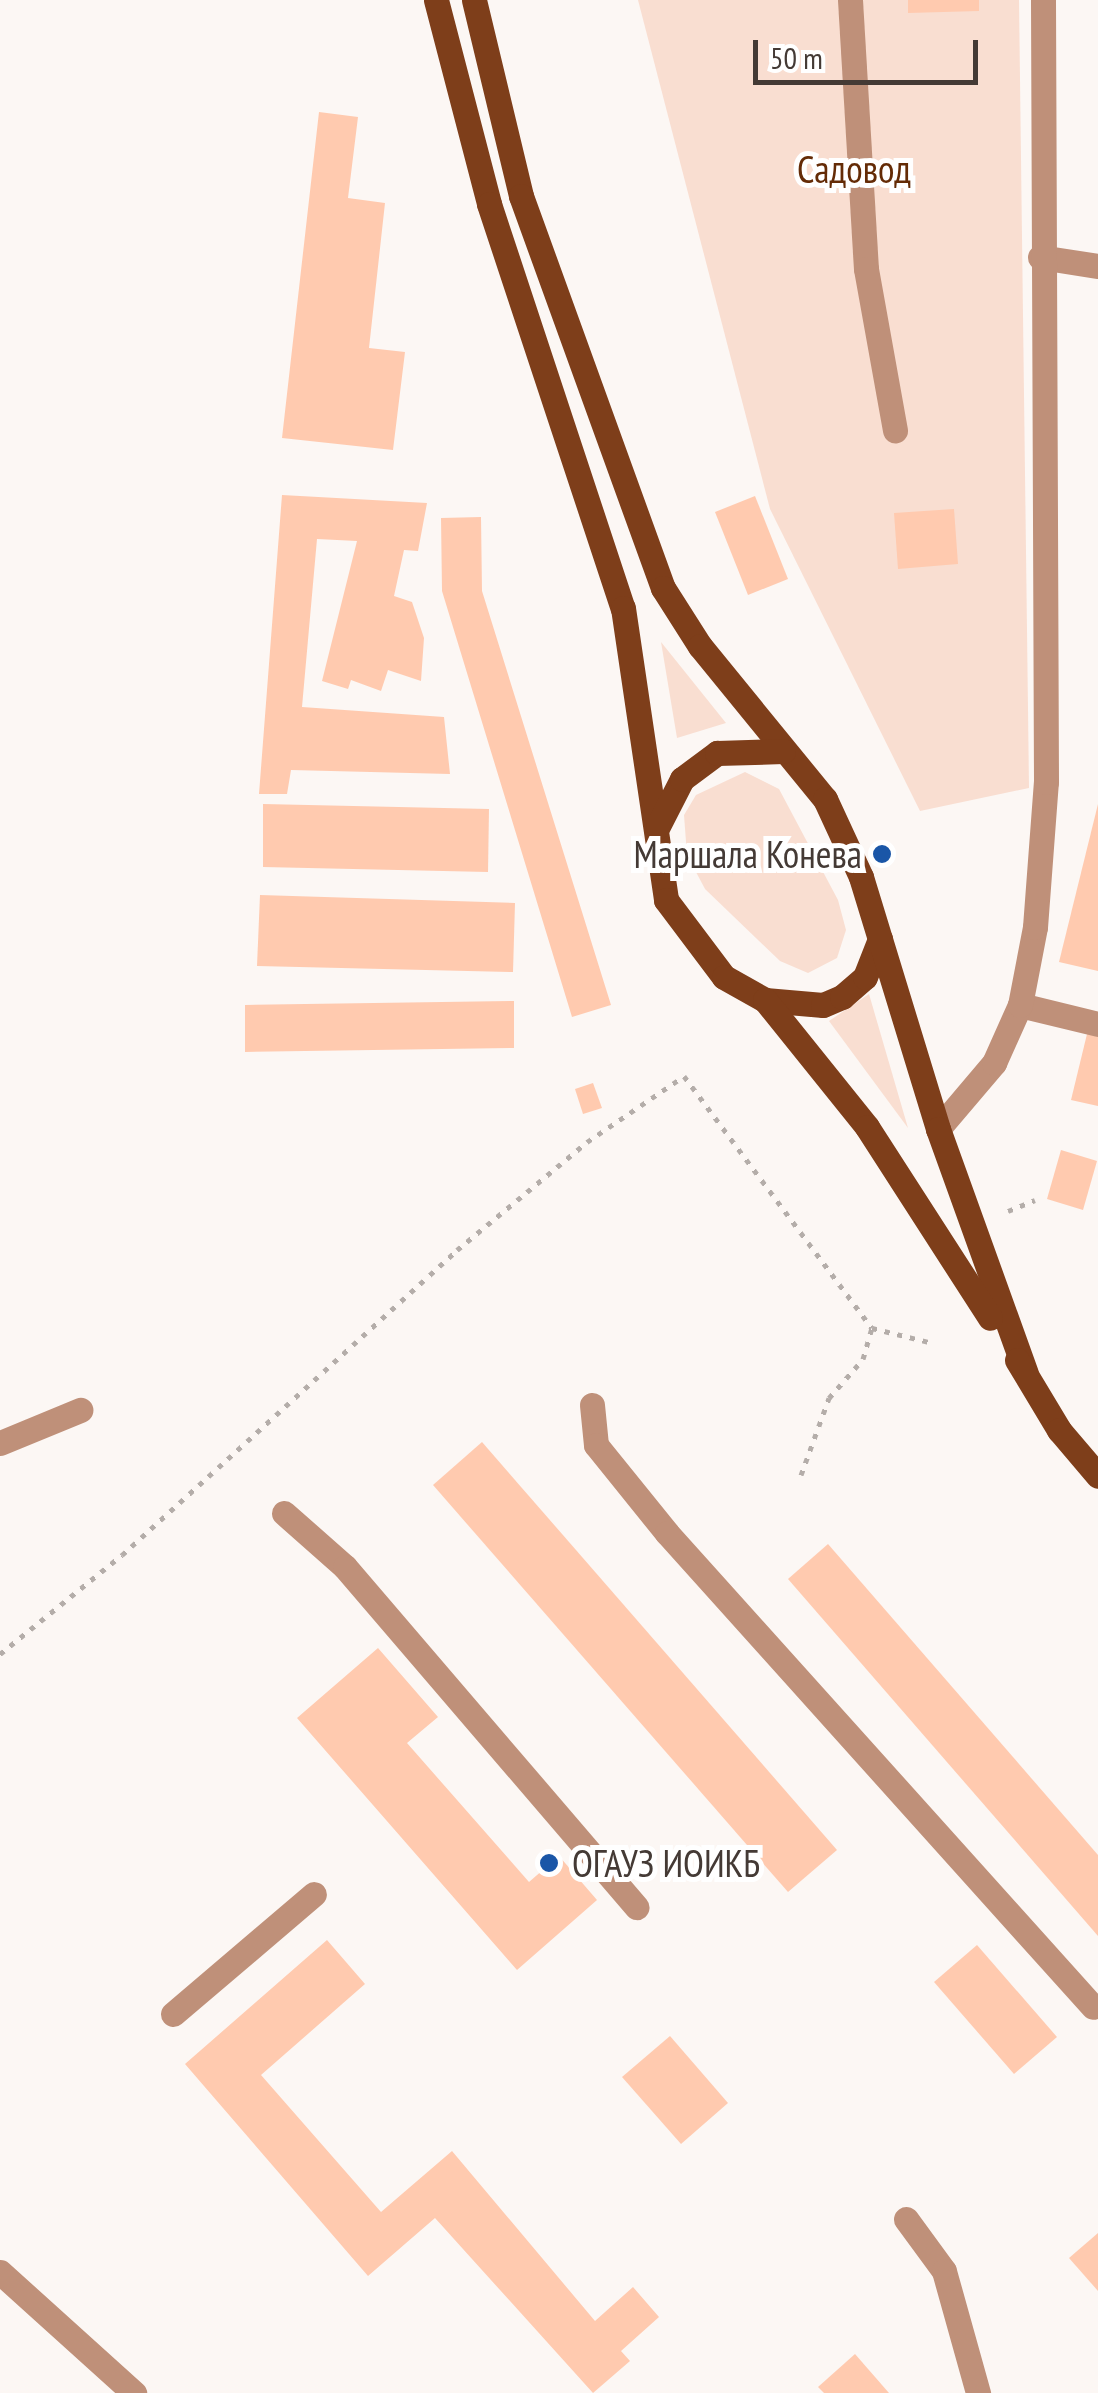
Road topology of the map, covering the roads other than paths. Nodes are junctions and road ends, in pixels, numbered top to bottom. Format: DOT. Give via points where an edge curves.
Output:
graph roads {
  1 [pos="436,0"];
  2 [pos="474,0"];
  3 [pos="850,0"];
  4 [pos="1043,0"];
  5 [pos="1040,258"];
  6 [pos="1098,266"];
  7 [pos="895,430"];
  8 [pos="783,751"];
  9 [pos="658,826"];
  10 [pos="880,939"];
  11 [pos="765,1000"];
  12 [pos="1020,1005"];
  13 [pos="1098,1024"];
  14 [pos="938,1130"];
  15 [pos="1026,1373"];
  16 [pos="592,1405"];
  17 [pos="80,1410"];
  18 [pos="0,1442"];
  19 [pos="1098,1476"];
  20 [pos="284,1513"];
  21 [pos="314,1894"];
  22 [pos="636,1907"];
  23 [pos="1093,2007"];
  24 [pos="173,2014"];
  25 [pos="906,2219"];
  26 [pos="0,2272"];
  27 [pos="134,2393"];
  28 [pos="978,2393"];
  1 -- 9 [label="main road" via="489,204 623,608"];
  2 -- 8 [label="main road" via="521,196 663,588"];
  3 -- 7 [label="street" via="866,269"];
  4 -- 5 [label="street"];
  5 -- 6 [label="street"];
  5 -- 12 [label="street" via="1046,782 1035,927"];
  8 -- 9 [label="main road" via="716,754 682,778"];
  8 -- 10 [label="main road" via="824,799 861,878"];
  9 -- 11 [label="main road" via="666,900 724,977"];
  10 -- 11 [label="main road" via="865,977 842,997 823,1005"];
  10 -- 14 [label="main road"];
  11 -- 15 [label="main road" via="866,1127"];
  12 -- 13 [label="street"];
  12 -- 14 [label="street" via="994,1063"];
  14 -- 15 [label="main road" via="998,1312"];
  15 -- 19 [label="main road" via="1059,1430"];
  16 -- 23 [label="street" via="596,1445 667,1533"];
  17 -- 18 [label="street"];
  20 -- 22 [label="street" via="345,1567"];
  21 -- 24 [label="street"];
  25 -- 28 [label="street" via="944,2271"];
  26 -- 27 [label="street"];
}
